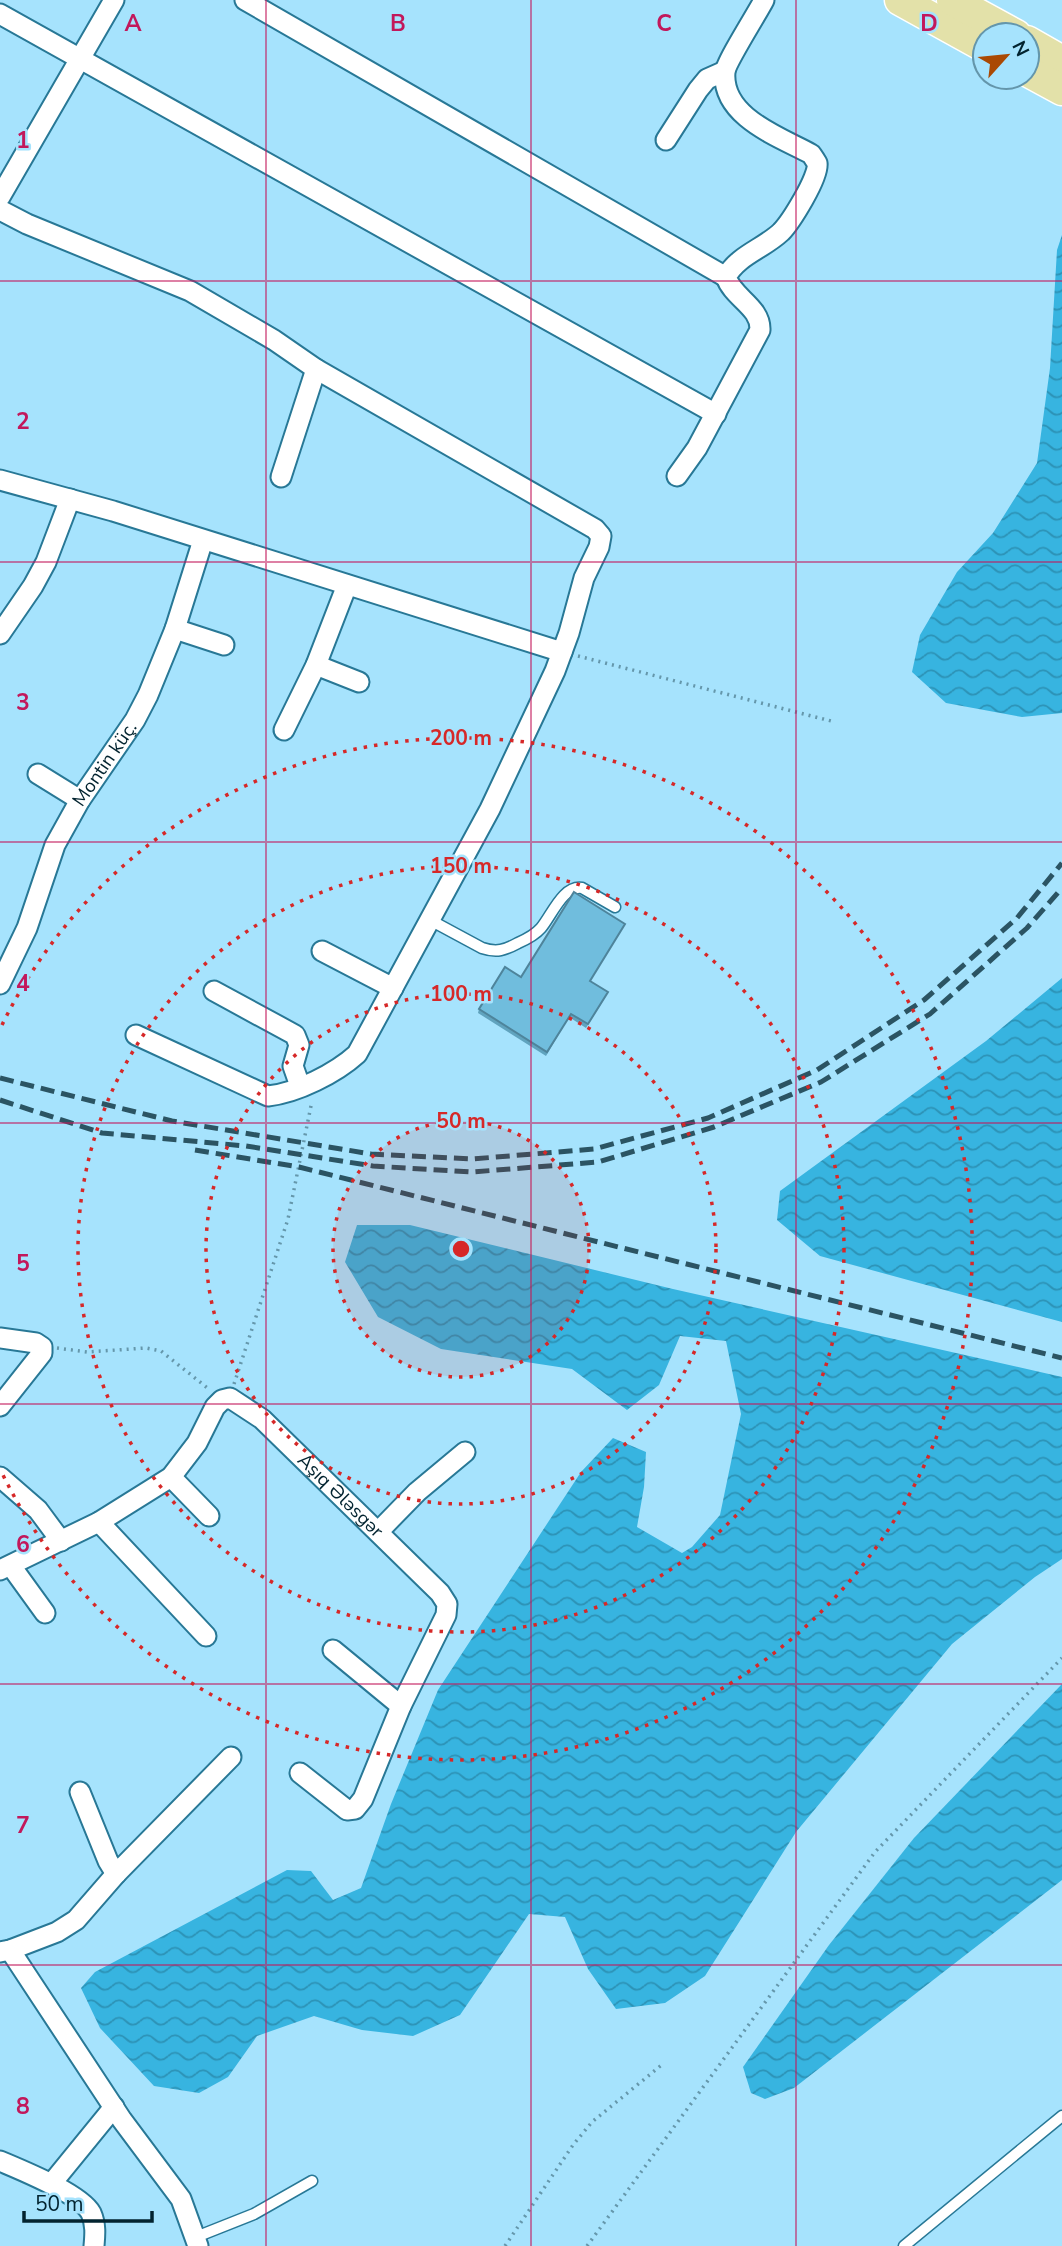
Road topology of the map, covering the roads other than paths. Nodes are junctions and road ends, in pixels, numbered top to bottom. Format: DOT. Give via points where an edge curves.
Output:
graph roads {
  1 [pos="114,0"];
  2 [pos="246,0"];
  3 [pos="764,0"];
  4 [pos="900,0"];
  5 [pos="952,0"];
  6 [pos="0,14"];
  7 [pos="990,21"];
  8 [pos="971,39"];
  9 [pos="1041,49"];
  10 [pos="80,58"];
  11 [pos="1062,61"];
  12 [pos="725,71"];
  13 [pos="1041,79"];
  14 [pos="1062,90"];
  15 [pos="666,140"];
  16 [pos="0,197"];
  17 [pos="0,210"];
  18 [pos="726,277"];
  19 [pos="316,369"];
  20 [pos="716,414"];
  21 [pos="677,476"];
  22 [pos="281,477"];
  23 [pos="0,480"];
  24 [pos="70,499"];
  25 [pos="203,540"];
  26 [pos="347,585"];
  27 [pos="175,629"];
  28 [pos="0,634"];
  29 [pos="224,645"];
  30 [pos="562,652"];
  31 [pos="316,666"];
  32 [pos="359,682"];
  33 [pos="284,730"];
  34 [pos="38,774"];
  35 [pos="80,800"];
  36 [pos="615,907"];
  37 [pos="430,920"];
  38 [pos="322,951"];
  39 [pos="0,984"];
  40 [pos="393,988"];
  41 [pos="214,991"];
  42 [pos="136,1035"];
  43 [pos="306,1084"];
  44 [pos="0,1338"];
  45 [pos="0,1406"];
  46 [pos="466,1451"];
  47 [pos="0,1477"];
  48 [pos="171,1478"];
  49 [pos="209,1516"];
  50 [pos="99,1522"];
  51 [pos="378,1532"];
  52 [pos="61,1541"];
  53 [pos="5,1568"];
  54 [pos="45,1612"];
  55 [pos="206,1636"];
  56 [pos="333,1650"];
  57 [pos="401,1706"];
  58 [pos="231,1756"];
  59 [pos="300,1773"];
  60 [pos="80,1793"];
  61 [pos="116,1874"];
  62 [pos="5,1951"];
  63 [pos="114,2107"];
  64 [pos="1062,2116"];
  65 [pos="0,2161"];
  66 [pos="312,2181"];
  67 [pos="52,2183"];
  68 [pos="197,2242"];
  69 [pos="94,2246"];
  70 [pos="904,2246"];
  1 -- 10 [label="street"];
  2 -- 18 [label="street"];
  3 -- 12 [label="street"];
  4 -- 8 [label="main road"];
  5 -- 7 [label="main road"];
  6 -- 10 [label="street"];
  9 -- 11 [label="main road"];
  10 -- 16 [label="street"];
  10 -- 20 [label="street"];
  12 -- 15 [label="street" via="707,79"];
  12 -- 18 [label="street" via="728,92 747,118 811,154 817,163 816,174 793,216 781,231 733,265"];
  13 -- 14 [label="main road"];
  17 -- 19 [label="street" via="190,291"];
  18 -- 20 [label="street" via="729,287 761,320"];
  19 -- 22 [label="street"];
  19 -- 30 [label="street" via="595,529 601,536 599,547 584,578"];
  20 -- 21 [label="street"];
  23 -- 24 [label="street"];
  24 -- 25 [label="street"];
  24 -- 28 [label="street" via="46,562"];
  25 -- 26 [label="street"];
  25 -- 27 [label="street, Montin küç."];
  26 -- 30 [label="street"];
  26 -- 31 [label="street"];
  27 -- 29 [label="street"];
  27 -- 35 [label="street, Montin küç." via="135,720"];
  30 -- 37 [label="street" via="490,809"];
  31 -- 32 [label="street"];
  31 -- 33 [label="street"];
  34 -- 35 [label="street"];
  35 -- 39 [label="street, Montin küç." via="55,845 27,928"];
  36 -- 37 [label="lane" via="576,887 568,890 540,930 505,950 491,951"];
  37 -- 40 [label="street"];
  38 -- 40 [label="street"];
  40 -- 43 [label="street" via="357,1054 341,1068"];
  41 -- 43 [label="street" via="295,1035 299,1045 293,1066"];
  42 -- 43 [label="street" via="268,1096"];
  44 -- 45 [label="street" via="42,1347"];
  46 -- 51 [label="street"];
  47 -- 52 [label="street" via="38,1510"];
  48 -- 49 [label="street"];
  48 -- 50 [label="street"];
  48 -- 51 [label="street, Aşıq Ələsgər" via="215,1407 226,1399 262,1419"];
  50 -- 52 [label="street"];
  50 -- 55 [label="street"];
  51 -- 57 [label="street, Aşıq Ələsgər" via="447,1604 446,1615"];
  52 -- 53 [label="street"];
  53 -- 54 [label="street"];
  56 -- 57 [label="street"];
  57 -- 59 [label="street, Aşıq Ələsgər" via="355,1809 347,1810"];
  58 -- 61 [label="street"];
  60 -- 61 [label="street"];
  61 -- 62 [label="street" via="76,1920"];
  62 -- 63 [label="street"];
  63 -- 67 [label="street"];
  63 -- 68 [label="street" via="181,2199"];
  64 -- 70 [label="lane"];
  65 -- 67 [label="street"];
  66 -- 68 [label="lane"];
  67 -- 69 [label="street" via="90,2210 95,2222"];
}
